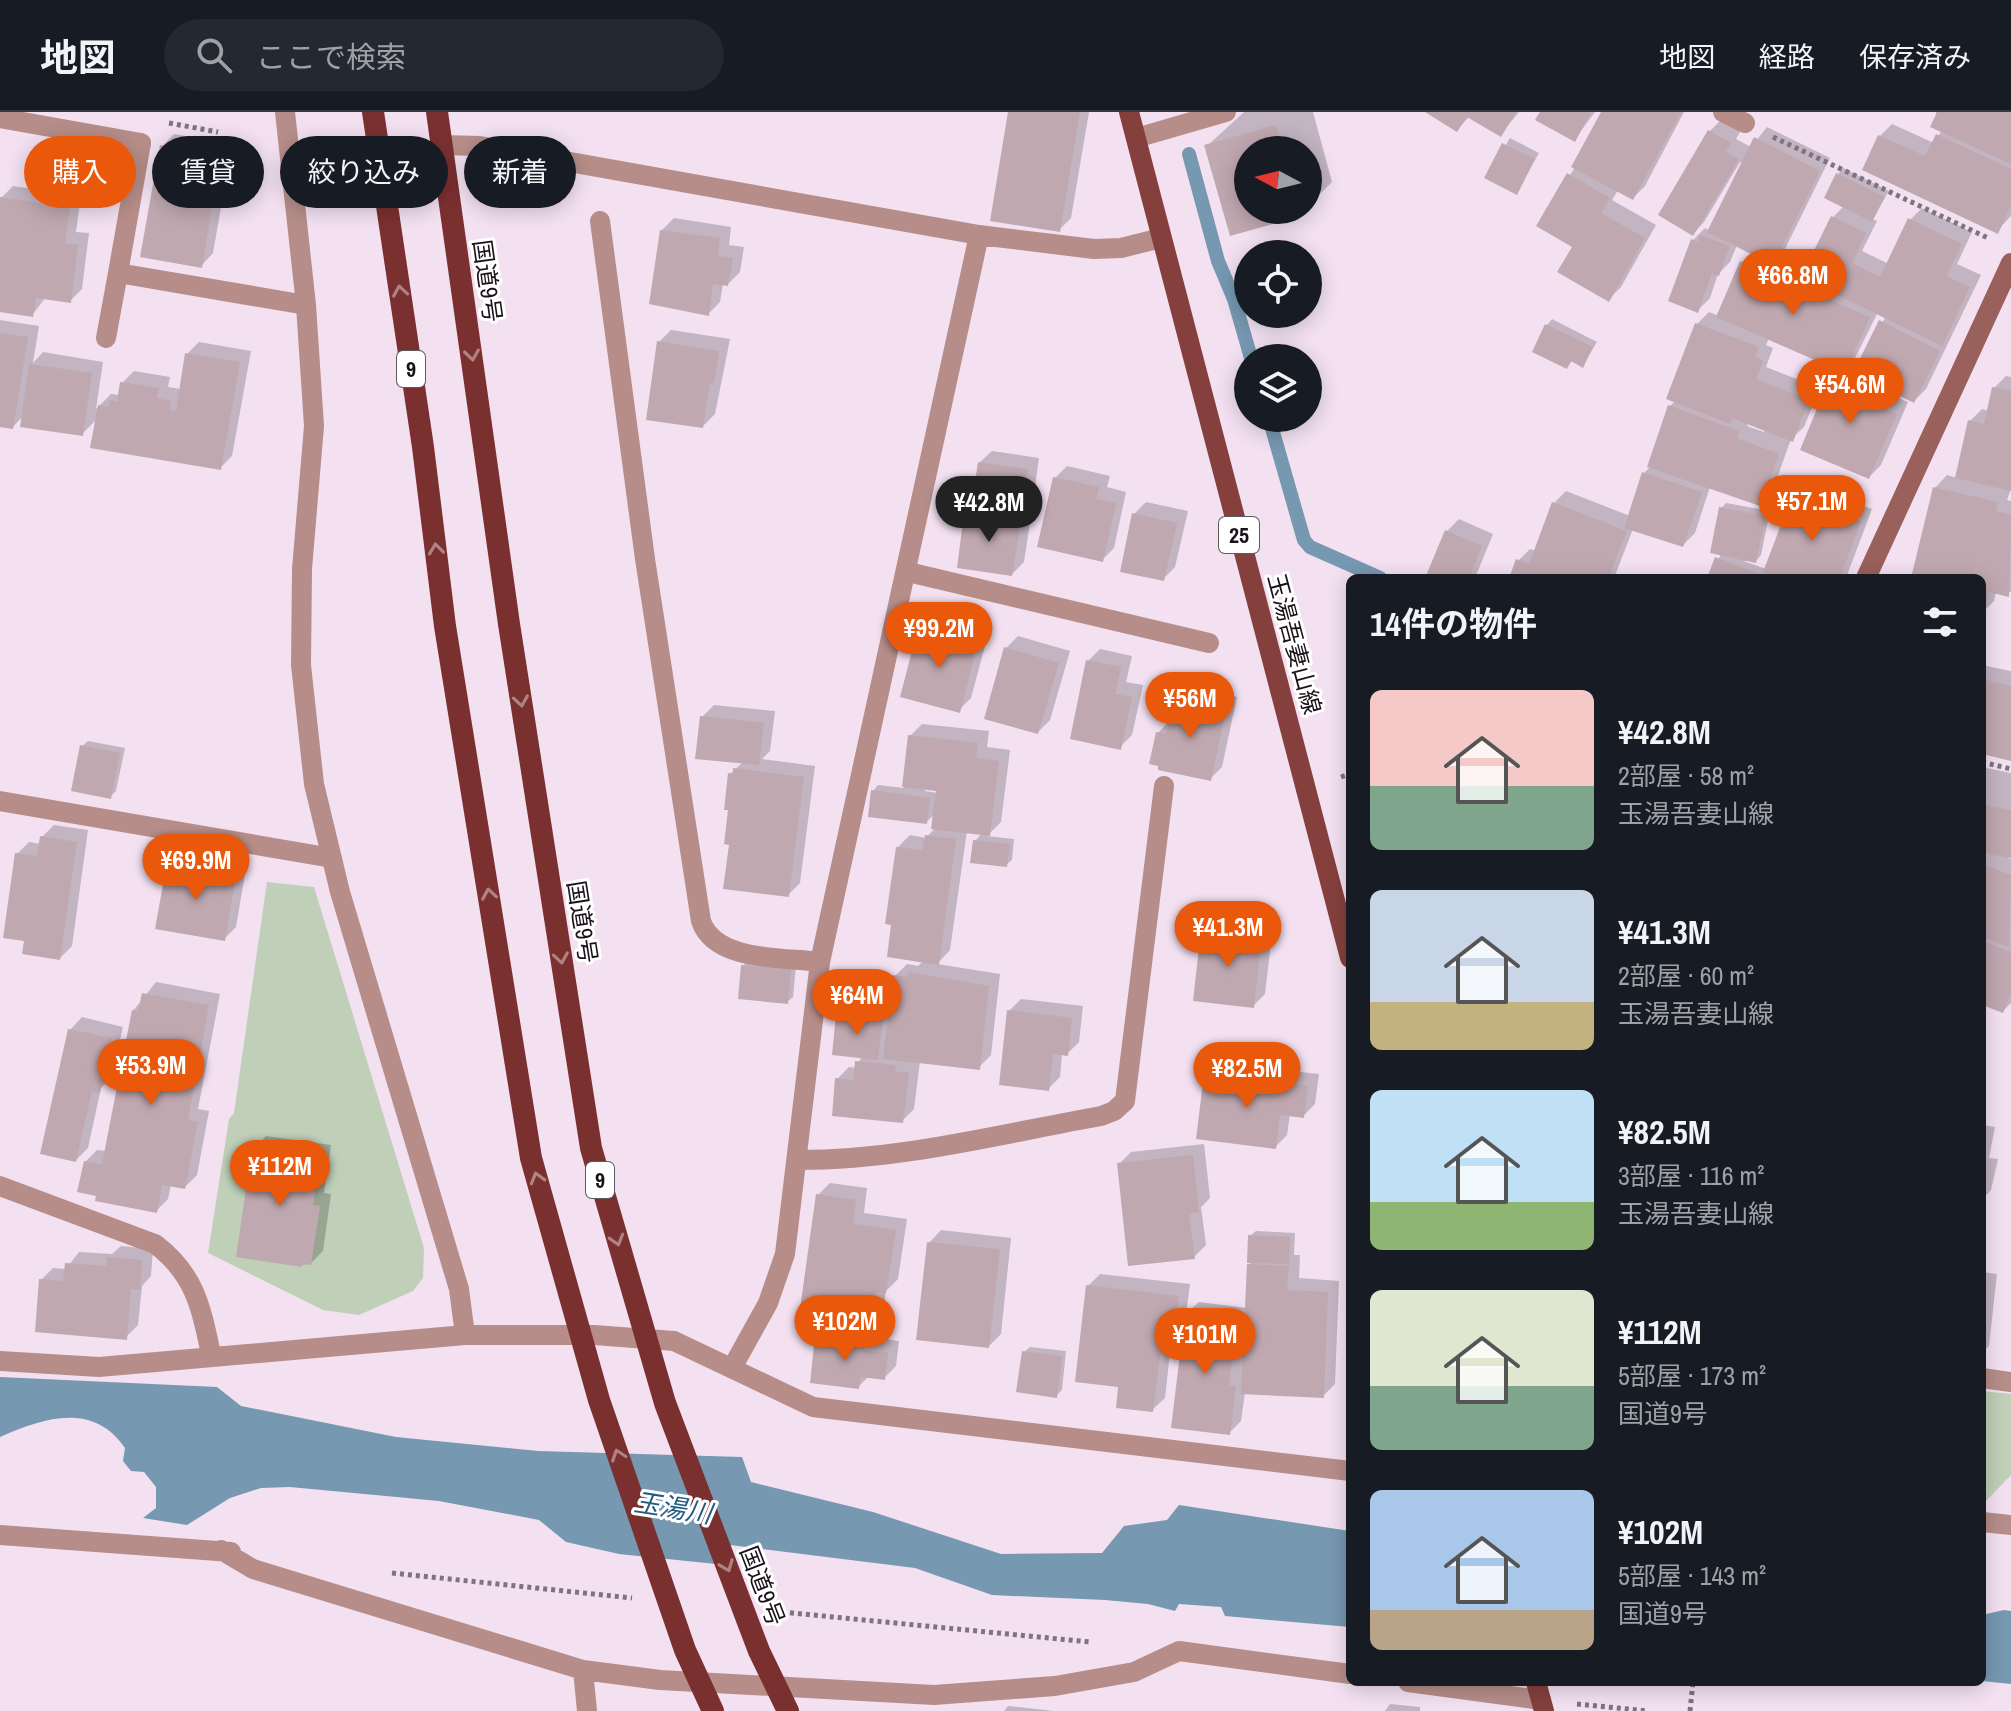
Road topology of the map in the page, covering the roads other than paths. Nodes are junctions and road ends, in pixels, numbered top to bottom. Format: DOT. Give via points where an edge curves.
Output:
graph roads {
  1 [pos="285,112"];
  2 [pos="373,112"];
  3 [pos="437,112"];
  4 [pos="1129,112"];
  5 [pos="1226,112"];
  6 [pos="1723,112"];
  7 [pos="0,118"];
  8 [pos="1745,123"];
  9 [pos="440,136"];
  10 [pos="1136,138"];
  11 [pos="448,145"];
  12 [pos="448,194"];
  13 [pos="600,221"];
  14 [pos="979,235"];
  15 [pos="1161,238"];
  16 [pos="2011,263"];
  17 [pos="118,273"];
  18 [pos="306,305"];
  19 [pos="106,338"];
  20 [pos="908,572"];
  21 [pos="1868,574"];
  22 [pos="1209,643"];
  23 [pos="1164,786"];
  24 [pos="0,801"];
  25 [pos="332,858"];
  26 [pos="1346,943"];
  27 [pos="820,962"];
  28 [pos="798,1160"];
  29 [pos="0,1186"];
  30 [pos="465,1335"];
  31 [pos="211,1354"];
  32 [pos="0,1361"];
  33 [pos="732,1368"];
  34 [pos="1986,1379"];
  35 [pos="2011,1382"];
  36 [pos="1346,1471"];
  37 [pos="1986,1522"];
  38 [pos="2011,1525"];
  39 [pos="0,1535"];
  40 [pos="221,1550"];
  41 [pos="255,1556"];
  42 [pos="583,1670"];
  43 [pos="1346,1673"];
  44 [pos="1441,1686"];
  45 [pos="1540,1698"];
  46 [pos="935,1703"];
  47 [pos="587,1711"];
  48 [pos="713,1711"];
  49 [pos="788,1711"];
  1 -- 18 [label="street"];
  48 -- 2 [label="highway, 9, one-way" via="685,1650 599,1400 531,1158 445,626"];
  3 -- 9 [label="highway, 国道9号 / 9"];
  4 -- 10 [label="main road, 玉湯吾妻山線 / 25"];
  5 -- 10 [label="street"];
  6 -- 8 [label="street"];
  7 -- 17 [label="street" via="141,143"];
  10 -- 15 [label="main road, 玉湯吾妻山線 / 25"];
  11 -- 14 [label="street" via="480,146"];
  12 -- 49 [label="highway, 国道9号 / 9, one-way" via="591,1148 665,1403 759,1651"];
  13 -- 27 [label="street" via="701,921 705,933 722,947"];
  14 -- 15 [label="street" via="1094,249"];
  14 -- 20 [label="street"];
  15 -- 26 [label="main road, 玉湯吾妻山線 / 25"];
  16 -- 21 [label="main road"];
  17 -- 18 [label="street"];
  17 -- 19 [label="street"];
  18 -- 25 [label="street" via="314,426 302,569 301,665 314,784"];
  20 -- 22 [label="street"];
  20 -- 27 [label="street"];
  23 -- 28 [label="street" via="1125,1101 1101,1116 924,1152"];
  24 -- 25 [label="street"];
  25 -- 30 [label="street" via="459,1289"];
  27 -- 28 [label="street"];
  28 -- 33 [label="street" via="778,1280"];
  29 -- 31 [label="street" via="155,1244 176,1259 190,1281"];
  30 -- 31 [label="street"];
  30 -- 33 [label="street" via="674,1341"];
  31 -- 32 [label="street" via="99,1367"];
  33 -- 36 [label="street" via="813,1407"];
  34 -- 35 [label="street"];
  37 -- 38 [label="street"];
  39 -- 40 [label="street"];
  40 -- 41 [label="street"];
  40 -- 42 [label="street" via="253,1569"];
  42 -- 46 [label="street"];
  42 -- 47 [label="street"];
  43 -- 46 [label="street" via="1179,1651 1121,1675"];
  44 -- 45 [label="street"];
}
